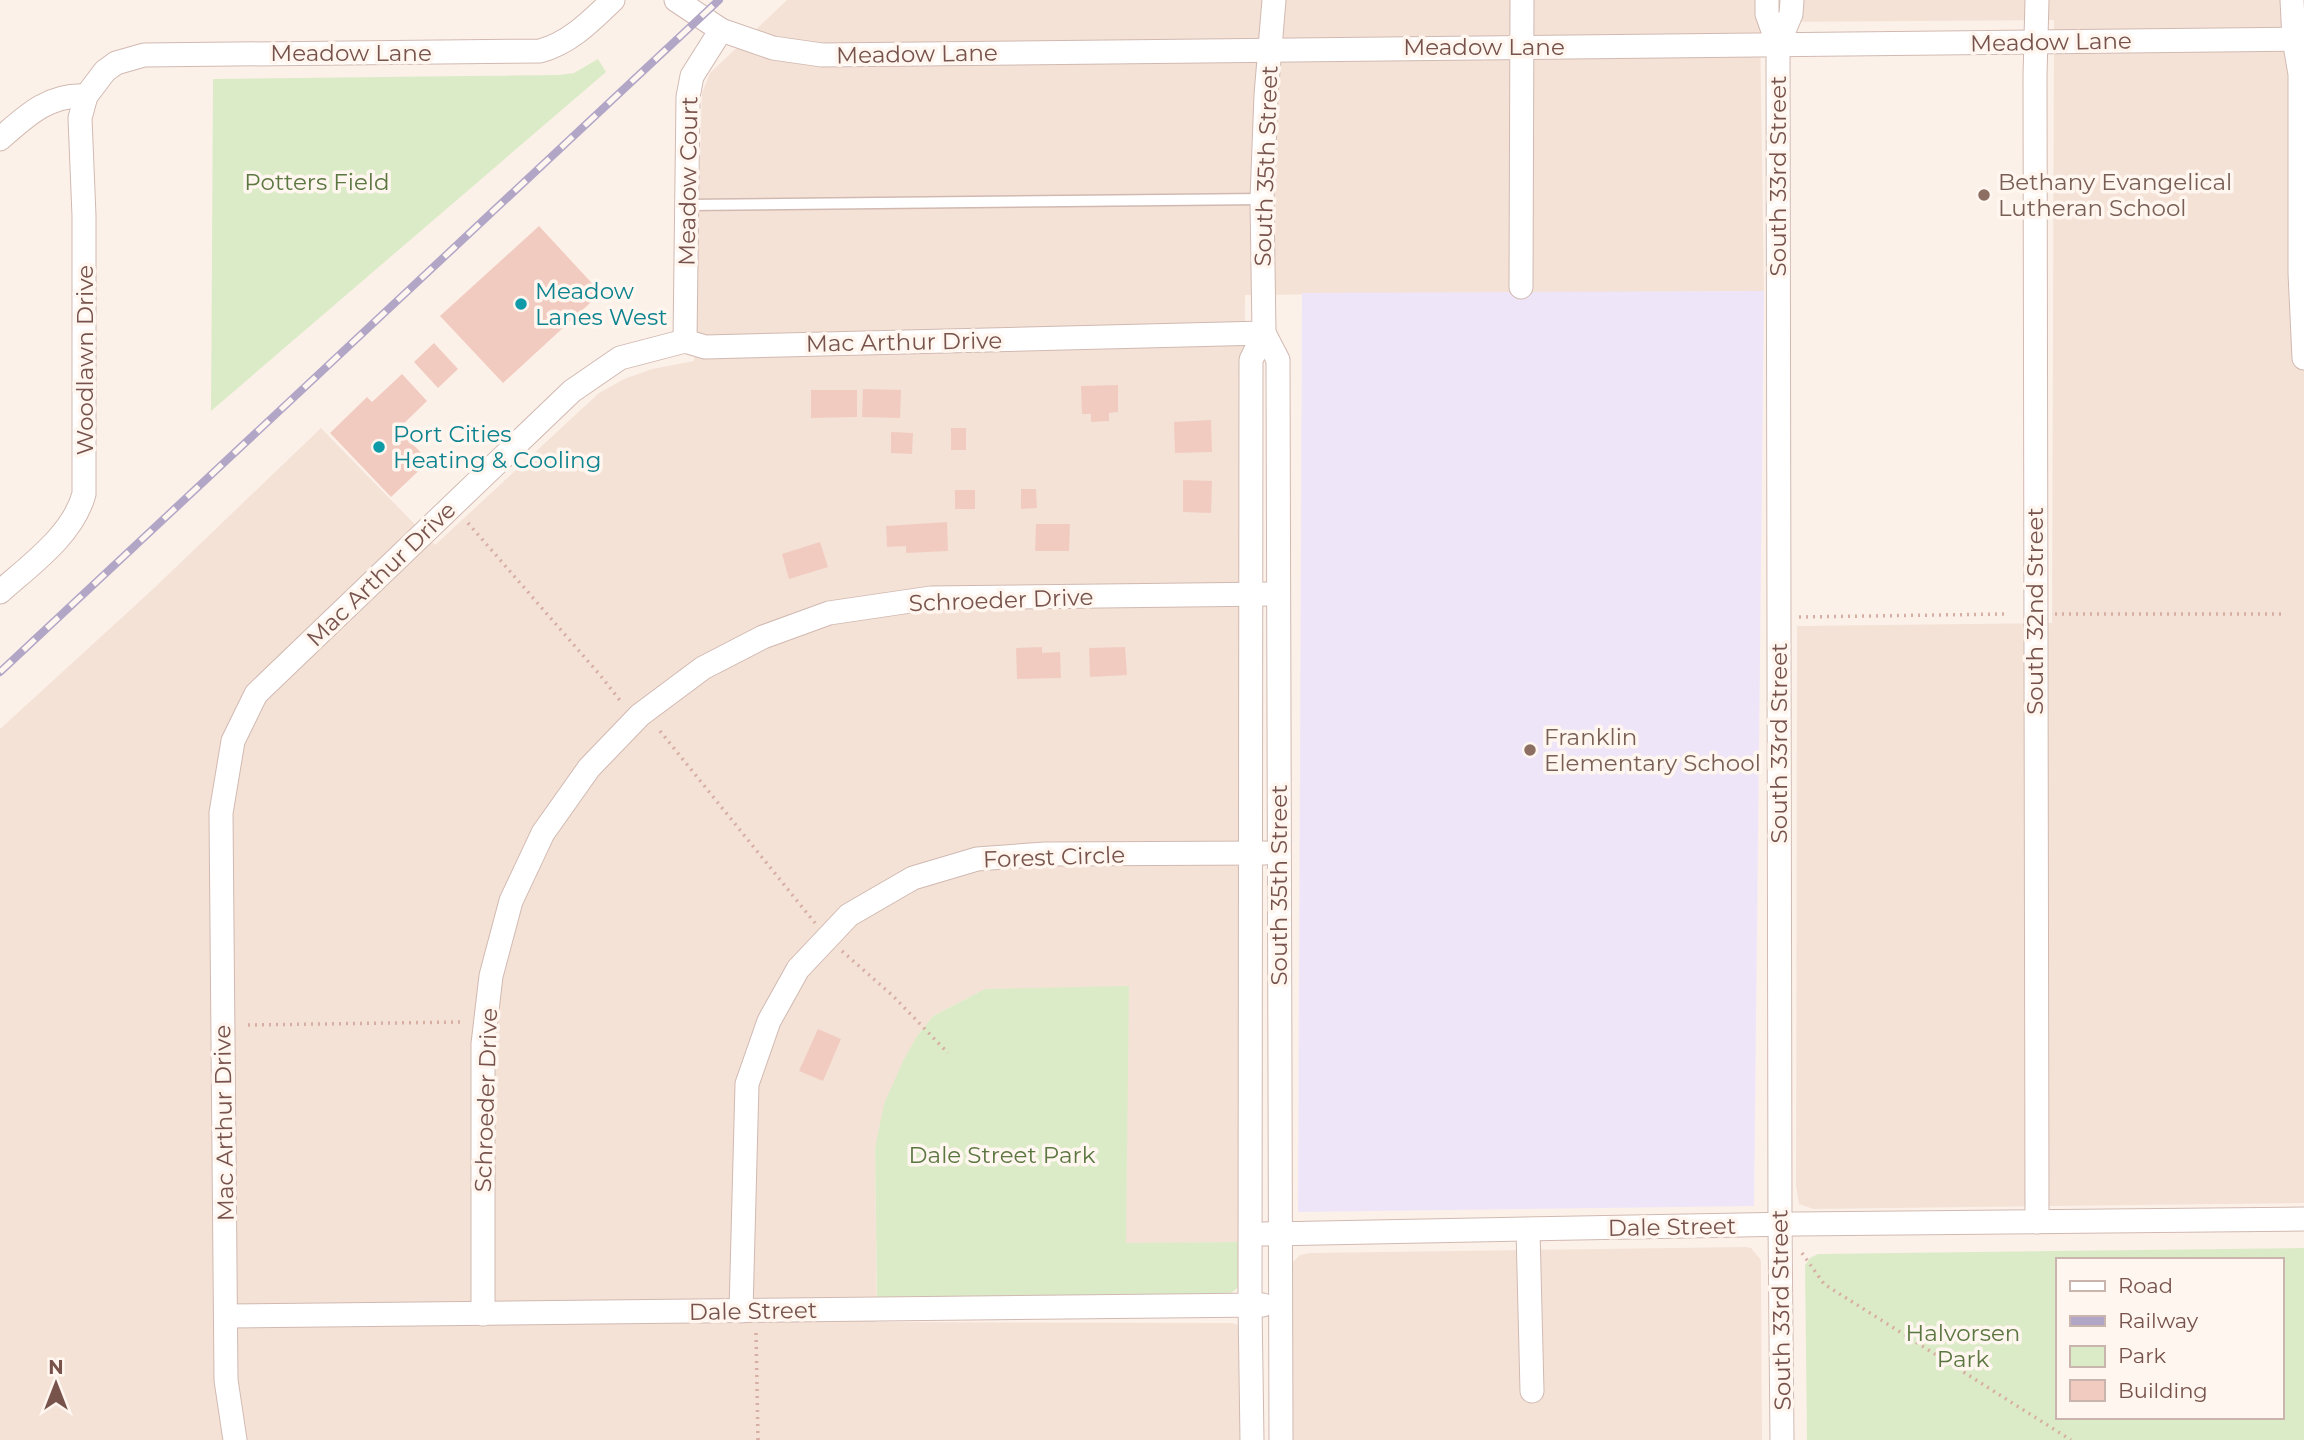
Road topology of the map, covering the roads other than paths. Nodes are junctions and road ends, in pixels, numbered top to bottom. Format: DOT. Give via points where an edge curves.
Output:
graph roads {
  1 [pos="613,0"];
  2 [pos="676,0"];
  3 [pos="1274,0"];
  4 [pos="1522,0"];
  5 [pos="1767,0"];
  6 [pos="1792,0"];
  7 [pos="2037,0"];
  8 [pos="2292,0"];
  9 [pos="721,30"];
  10 [pos="2299,39"];
  11 [pos="2035,43"];
  12 [pos="1778,45"];
  13 [pos="1521,47"];
  14 [pos="1269,49"];
  15 [pos="86,96"];
  16 [pos="0,139"];
  17 [pos="1262,199"];
  18 [pos="687,205"];
  19 [pos="1521,287"];
  20 [pos="1264,333"];
  21 [pos="685,341"];
  22 [pos="2304,358"];
  23 [pos="0,592"];
  24 [pos="1278,594"];
  25 [pos="1250,596"];
  26 [pos="1279,853"];
  27 [pos="1251,854"];
  28 [pos="2304,1219"];
  29 [pos="2037,1222"];
  30 [pos="1780,1225"];
  31 [pos="1528,1230"];
  32 [pos="1250,1234"];
  33 [pos="1279,1234"];
  34 [pos="1250,1304"];
  35 [pos="1280,1305"];
  36 [pos="741,1311"];
  37 [pos="483,1314"];
  38 [pos="226,1316"];
  39 [pos="1532,1391"];
  40 [pos="235,1440"];
  41 [pos="1252,1440"];
  42 [pos="1281,1440"];
  43 [pos="1782,1440"];
  1 -- 15 [label="street, Meadow Lane" via="558,47 540,51 144,55 116,63"];
  2 -- 9 [label="street, Meadow Lane"];
  3 -- 14 [label="street, South 35th Street"];
  4 -- 13 [label="street"];
  5 -- 12 [label="street"];
  6 -- 12 [label="street"];
  7 -- 11 [label="street, South 32nd Street"];
  8 -- 10 [label="street"];
  9 -- 14 [label="street, Meadow Lane" via="773,48 822,55"];
  9 -- 18 [label="street, Meadow Court" via="692,76"];
  10 -- 11 [label="street, Meadow Lane"];
  10 -- 22 [label="street"];
  11 -- 12 [label="street, Meadow Lane"];
  11 -- 29 [label="street, South 32nd Street"];
  12 -- 13 [label="street, Meadow Lane"];
  12 -- 30 [label="street, South 33rd Street"];
  13 -- 14 [label="street, Meadow Lane"];
  13 -- 19 [label="street"];
  14 -- 17 [label="street, South 35th Street"];
  15 -- 16 [label="street" via="69,95 48,103"];
  15 -- 23 [label="street, Woodlawn Drive" via="80,118 84,494 67,526"];
  17 -- 18 [label="lane"];
  17 -- 20 [label="street, South 35th Street"];
  18 -- 21 [label="street, Meadow Court"];
  20 -- 21 [label="street, Mac Arthur Drive" via="705,346"];
  20 -- 24 [label="street, South 35th Street" via="1278,360"];
  20 -- 25 [label="street, South 35th Street" via="1251,360"];
  21 -- 38 [label="street, Mac Arthur Drive" via="620,358 572,391 257,694 233,741 220,813"];
  24 -- 25 [label="street, Schroeder Drive"];
  24 -- 26 [label="street, South 35th Street"];
  25 -- 27 [label="street, South 35th Street"];
  25 -- 37 [label="street, Schroeder Drive" via="931,598 829,613 763,636 703,668 640,715 589,768 543,834 511,901 491,976 483,1044"];
  26 -- 27 [label="street, Forest Circle"];
  26 -- 33 [label="street, South 35th Street"];
  27 -- 32 [label="street, South 35th Street"];
  27 -- 36 [label="street, Forest Circle" via="1045,854 978,859 913,878 849,915 798,968 768,1021 747,1084"];
  28 -- 29 [label="street, Dale Street"];
  29 -- 30 [label="street, Dale Street"];
  30 -- 31 [label="street, Dale Street"];
  30 -- 43 [label="street, South 33rd Street"];
  31 -- 33 [label="street, Dale Street"];
  31 -- 39 [label="street"];
  32 -- 33 [label="street, Dale Street"];
  32 -- 34 [label="street, South 35th Street"];
  33 -- 35 [label="street, South 35th Street"];
  34 -- 35 [label="street, Dale Street"];
  34 -- 36 [label="street, Dale Street"];
  34 -- 41 [label="street, South 35th Street"];
  35 -- 42 [label="street, South 35th Street"];
  36 -- 37 [label="street, Dale Street"];
  37 -- 38 [label="street, Dale Street"];
  38 -- 40 [label="street, Mac Arthur Drive" via="226,1380"];
}
